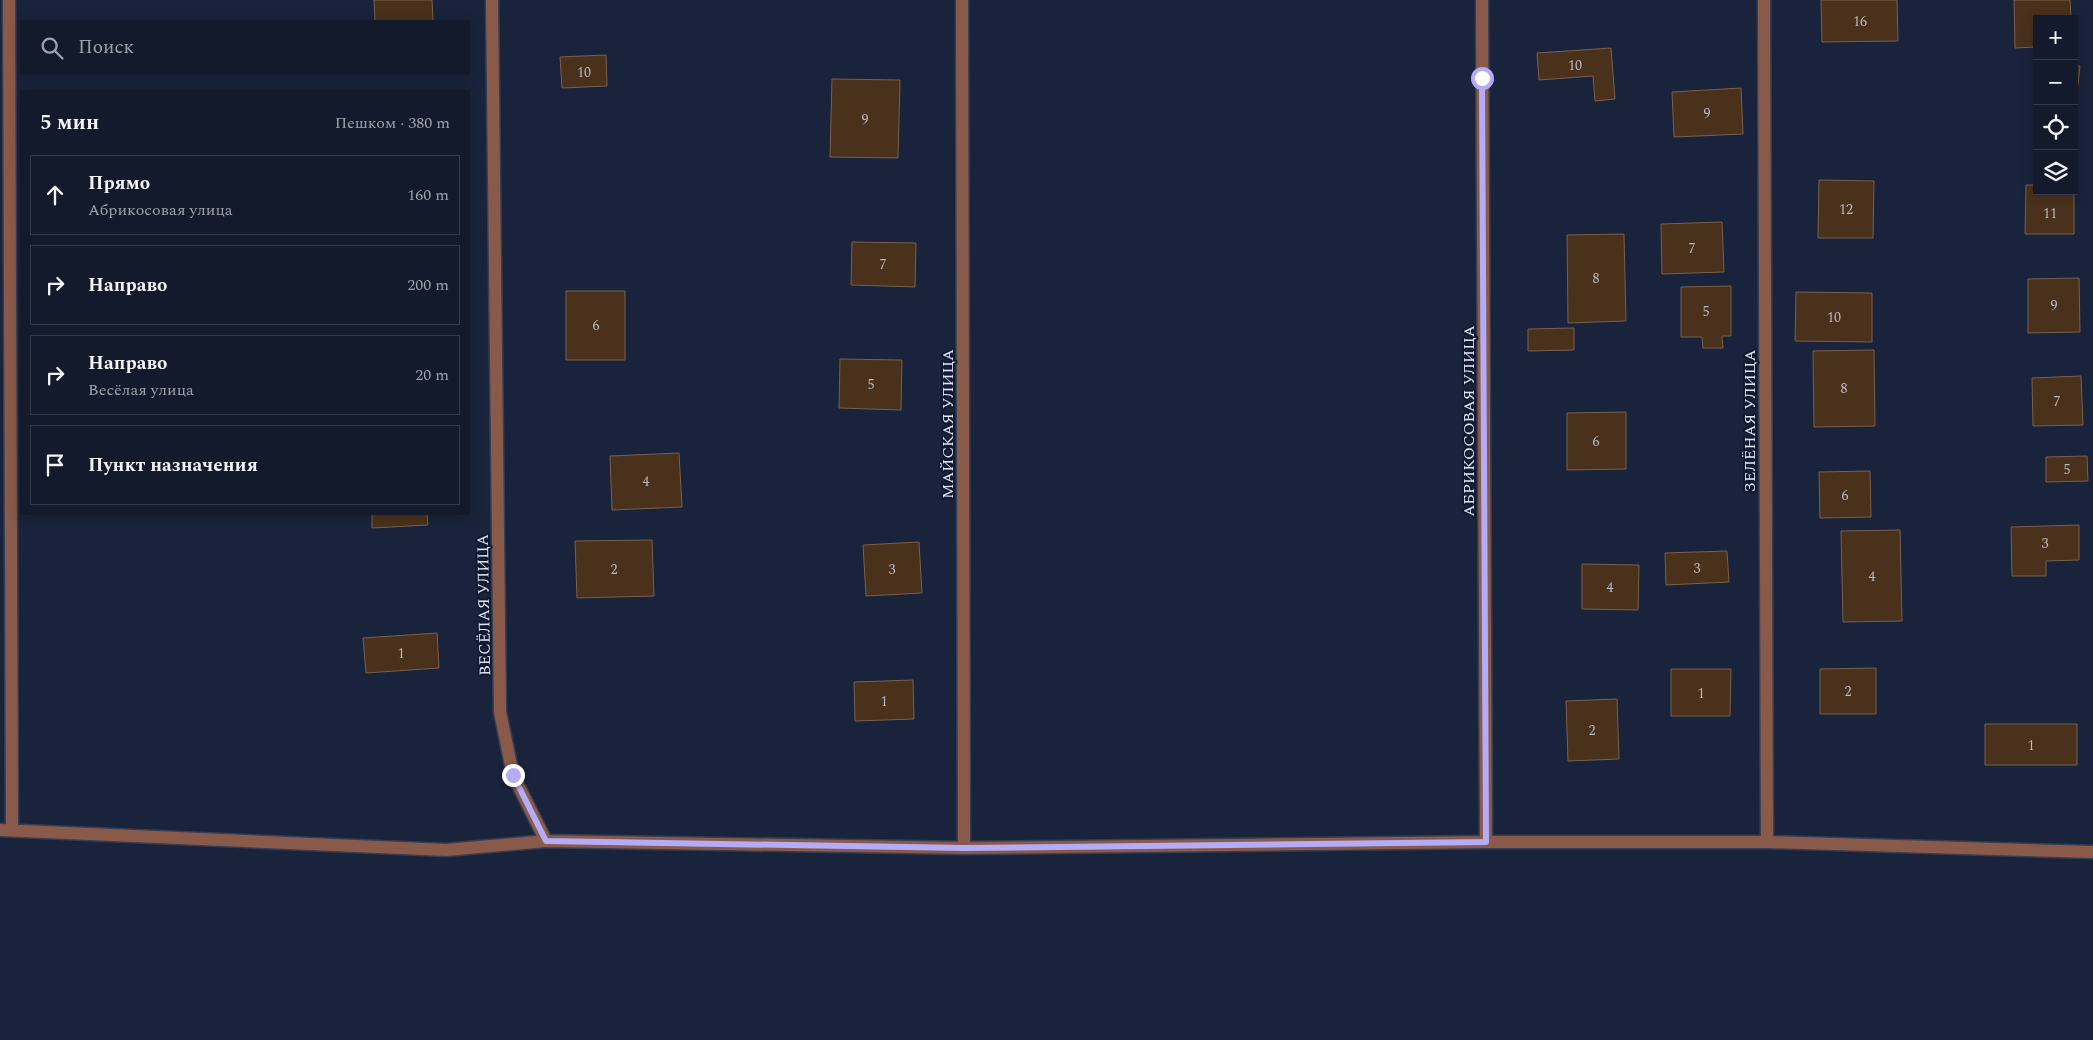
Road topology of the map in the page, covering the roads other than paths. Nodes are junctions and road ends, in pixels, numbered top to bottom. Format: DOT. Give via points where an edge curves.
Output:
graph roads {
  1 [pos="10,0"];
  2 [pos="492,0"];
  3 [pos="962,0"];
  4 [pos="1482,0"];
  5 [pos="1764,0"];
  6 [pos="6,830"];
  7 [pos="546,841"];
  8 [pos="1486,842"];
  9 [pos="1767,842"];
  10 [pos="964,848"];
  11 [pos="2093,852"];
  1 -- 6 [label="street"];
  2 -- 7 [label="street, ВЕСЁЛАЯ УЛИЦА" via="500,712 513,775"];
  3 -- 10 [label="street, МАЙСКАЯ УЛИЦА"];
  4 -- 8 [label="street, АБРИКОСОВАЯ УЛИЦА"];
  5 -- 9 [label="street, ЗЕЛЁНАЯ УЛИЦА"];
  6 -- 7 [label="street" via="446,850"];
  7 -- 10 [label="street"];
  8 -- 9 [label="street"];
  8 -- 10 [label="street"];
  9 -- 11 [label="street"];
}
